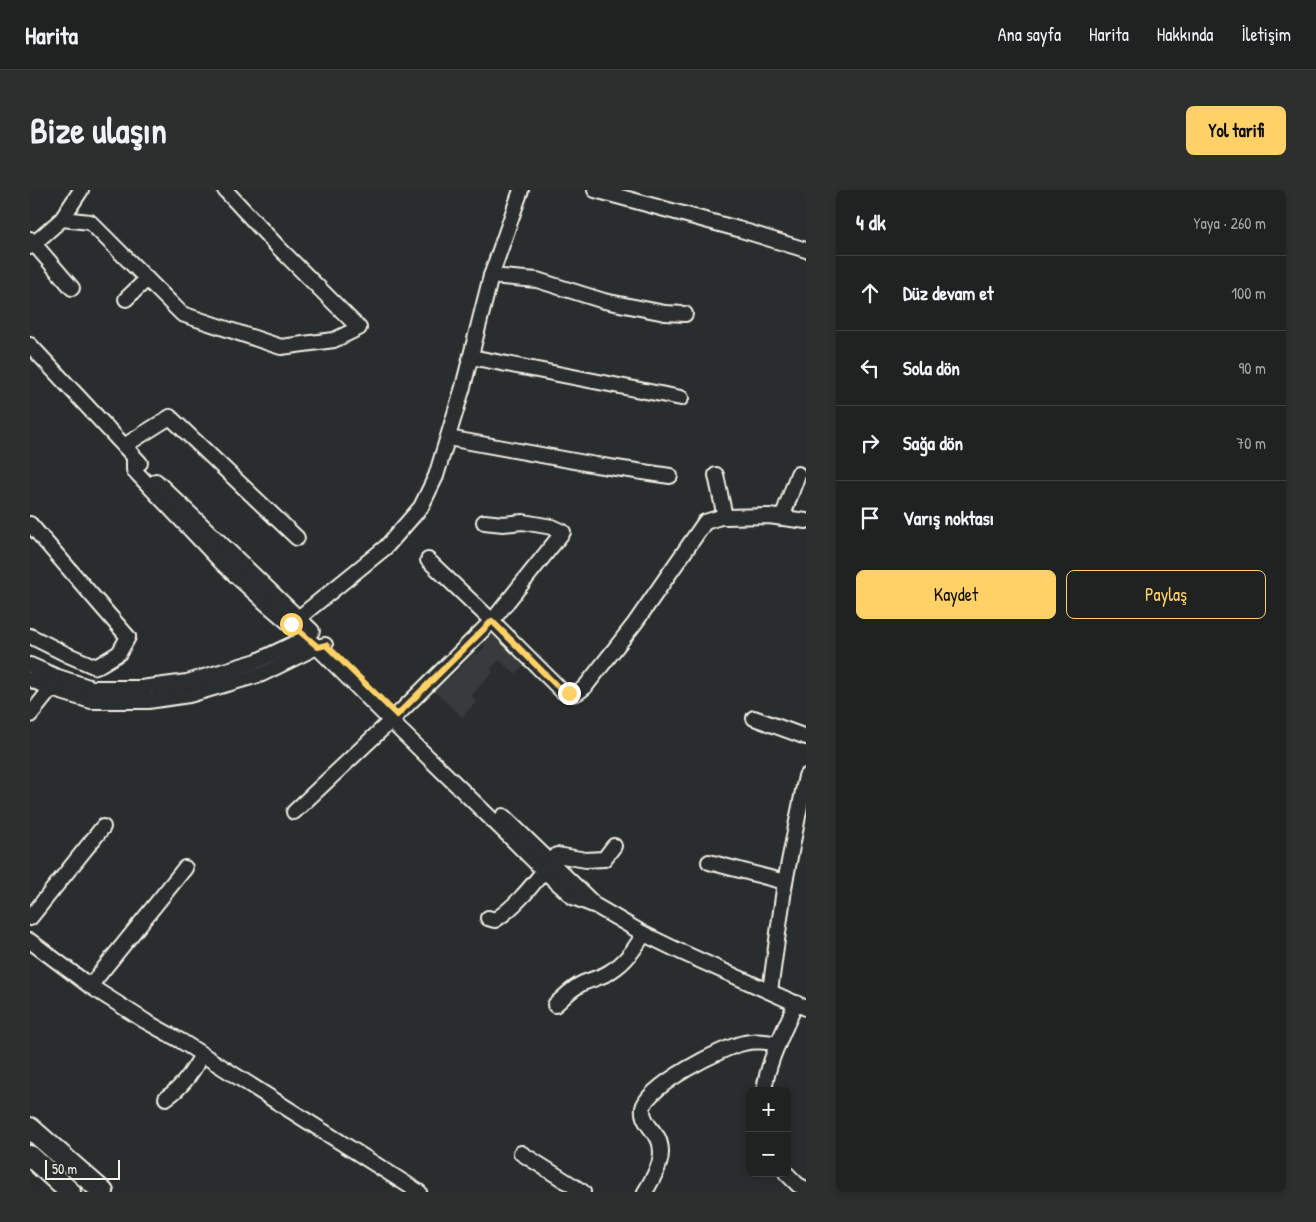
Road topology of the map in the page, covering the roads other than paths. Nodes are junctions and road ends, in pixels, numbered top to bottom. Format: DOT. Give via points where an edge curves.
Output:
graph roads {
  1 [pos="64,190"];
  2 [pos="225,190"];
  3 [pos="521,190"];
  4 [pos="595,190"];
  5 [pos="77,195"];
  6 [pos="62,219"];
  7 [pos="31,243"];
  8 [pos="806,250"];
  9 [pos="491,276"];
  10 [pos="147,279"];
  11 [pos="72,288"];
  12 [pos="126,299"];
  13 [pos="685,314"];
  14 [pos="30,344"];
  15 [pos="470,357"];
  16 [pos="682,398"];
  17 [pos="448,438"];
  18 [pos="124,446"];
  19 [pos="798,474"];
  20 [pos="716,475"];
  21 [pos="670,476"];
  22 [pos="725,517"];
  23 [pos="782,518"];
  24 [pos="806,521"];
  25 [pos="484,522"];
  26 [pos="30,524"];
  27 [pos="297,538"];
  28 [pos="428,560"];
  29 [pos="295,621"];
  30 [pos="492,621"];
  31 [pos="30,636"];
  32 [pos="322,646"];
  33 [pos="30,665"];
  34 [pos="30,679"];
  35 [pos="53,683"];
  36 [pos="30,715"];
  37 [pos="394,718"];
  38 [pos="754,718"];
  39 [pos="806,737"];
  40 [pos="806,776"];
  41 [pos="294,812"];
  42 [pos="103,827"];
  43 [pos="614,846"];
  44 [pos="709,862"];
  45 [pos="547,866"];
  46 [pos="185,868"];
  47 [pos="785,882"];
  48 [pos="30,918"];
  49 [pos="488,918"];
  50 [pos="644,934"];
  51 [pos="30,941"];
  52 [pos="90,986"];
  53 [pos="770,992"];
  54 [pos="555,1005"];
  55 [pos="801,1006"];
  56 [pos="778,1044"];
  57 [pos="202,1055"];
  58 [pos="764,1087"];
  59 [pos="166,1098"];
  60 [pos="30,1128"];
  61 [pos="521,1153"];
  62 [pos="30,1156"];
  63 [pos="790,1177"];
  64 [pos="806,1190"];
  65 [pos="70,1192"];
  66 [pos="103,1192"];
  67 [pos="419,1192"];
  68 [pos="583,1192"];
  69 [pos="645,1192"];
  1 -- 5 [label="street"];
  2 -- 10 [label="street" via="359,328 334,340 281,347 182,314"];
  3 -- 9 [label="street"];
  4 -- 8 [label="street"];
  5 -- 6 [label="street"];
  6 -- 7 [label="street"];
  6 -- 10 [label="street" via="90,222"];
  7 -- 11 [label="street"];
  9 -- 13 [label="street" via="537,280 604,301"];
  9 -- 15 [label="street"];
  10 -- 12 [label="street"];
  14 -- 18 [label="street"];
  15 -- 16 [label="street"];
  15 -- 17 [label="street"];
  17 -- 21 [label="street"];
  17 -- 29 [label="street" via="436,476 421,507 386,547"];
  18 -- 27 [label="street" via="170,417"];
  18 -- 29 [label="street" via="134,457 134,470 222,563 269,606"];
  19 -- 23 [label="street"];
  20 -- 22 [label="street"];
  22 -- 23 [label="street"];
  22 -- 30 [label="street" via="705,522 635,623 580,692 562,691"];
  23 -- 24 [label="street"];
  25 -- 30 [label="street" via="523,522 563,532"];
  26 -- 31 [label="street" via="128,638 119,653 96,667"];
  28 -- 30 [label="street"];
  29 -- 32 [label="street"];
  30 -- 37 [label="street"];
  32 -- 35 [label="street" via="262,674 189,696 148,701 91,701"];
  32 -- 37 [label="street"];
  33 -- 35 [label="street"];
  34 -- 35 [label="street"];
  35 -- 36 [label="street"];
  37 -- 41 [label="street"];
  37 -- 45 [label="street"];
  38 -- 39 [label="street"];
  40 -- 47 [label="street"];
  42 -- 48 [label="street"];
  43 -- 45 [label="street" via="604,859 586,860 557,855"];
  44 -- 47 [label="street"];
  45 -- 49 [label="street" via="519,902 495,920"];
  45 -- 50 [label="street" via="573,897 596,906"];
  46 -- 52 [label="street"];
  47 -- 53 [label="street"];
  50 -- 53 [label="street"];
  50 -- 54 [label="street" via="629,956 611,972 582,984"];
  51 -- 52 [label="street"];
  52 -- 57 [label="street"];
  53 -- 55 [label="street"];
  55 -- 56 [label="street"];
  56 -- 58 [label="street"];
  56 -- 69 [label="street" via="753,1041 724,1049 662,1085 648,1098 643,1115 658,1138 661,1154 657,1171"];
  57 -- 59 [label="street" via="185,1082"];
  57 -- 67 [label="street"];
  60 -- 66 [label="highway"];
  61 -- 68 [label="street"];
  62 -- 65 [label="highway"];
  63 -- 64 [label="street"];
}
